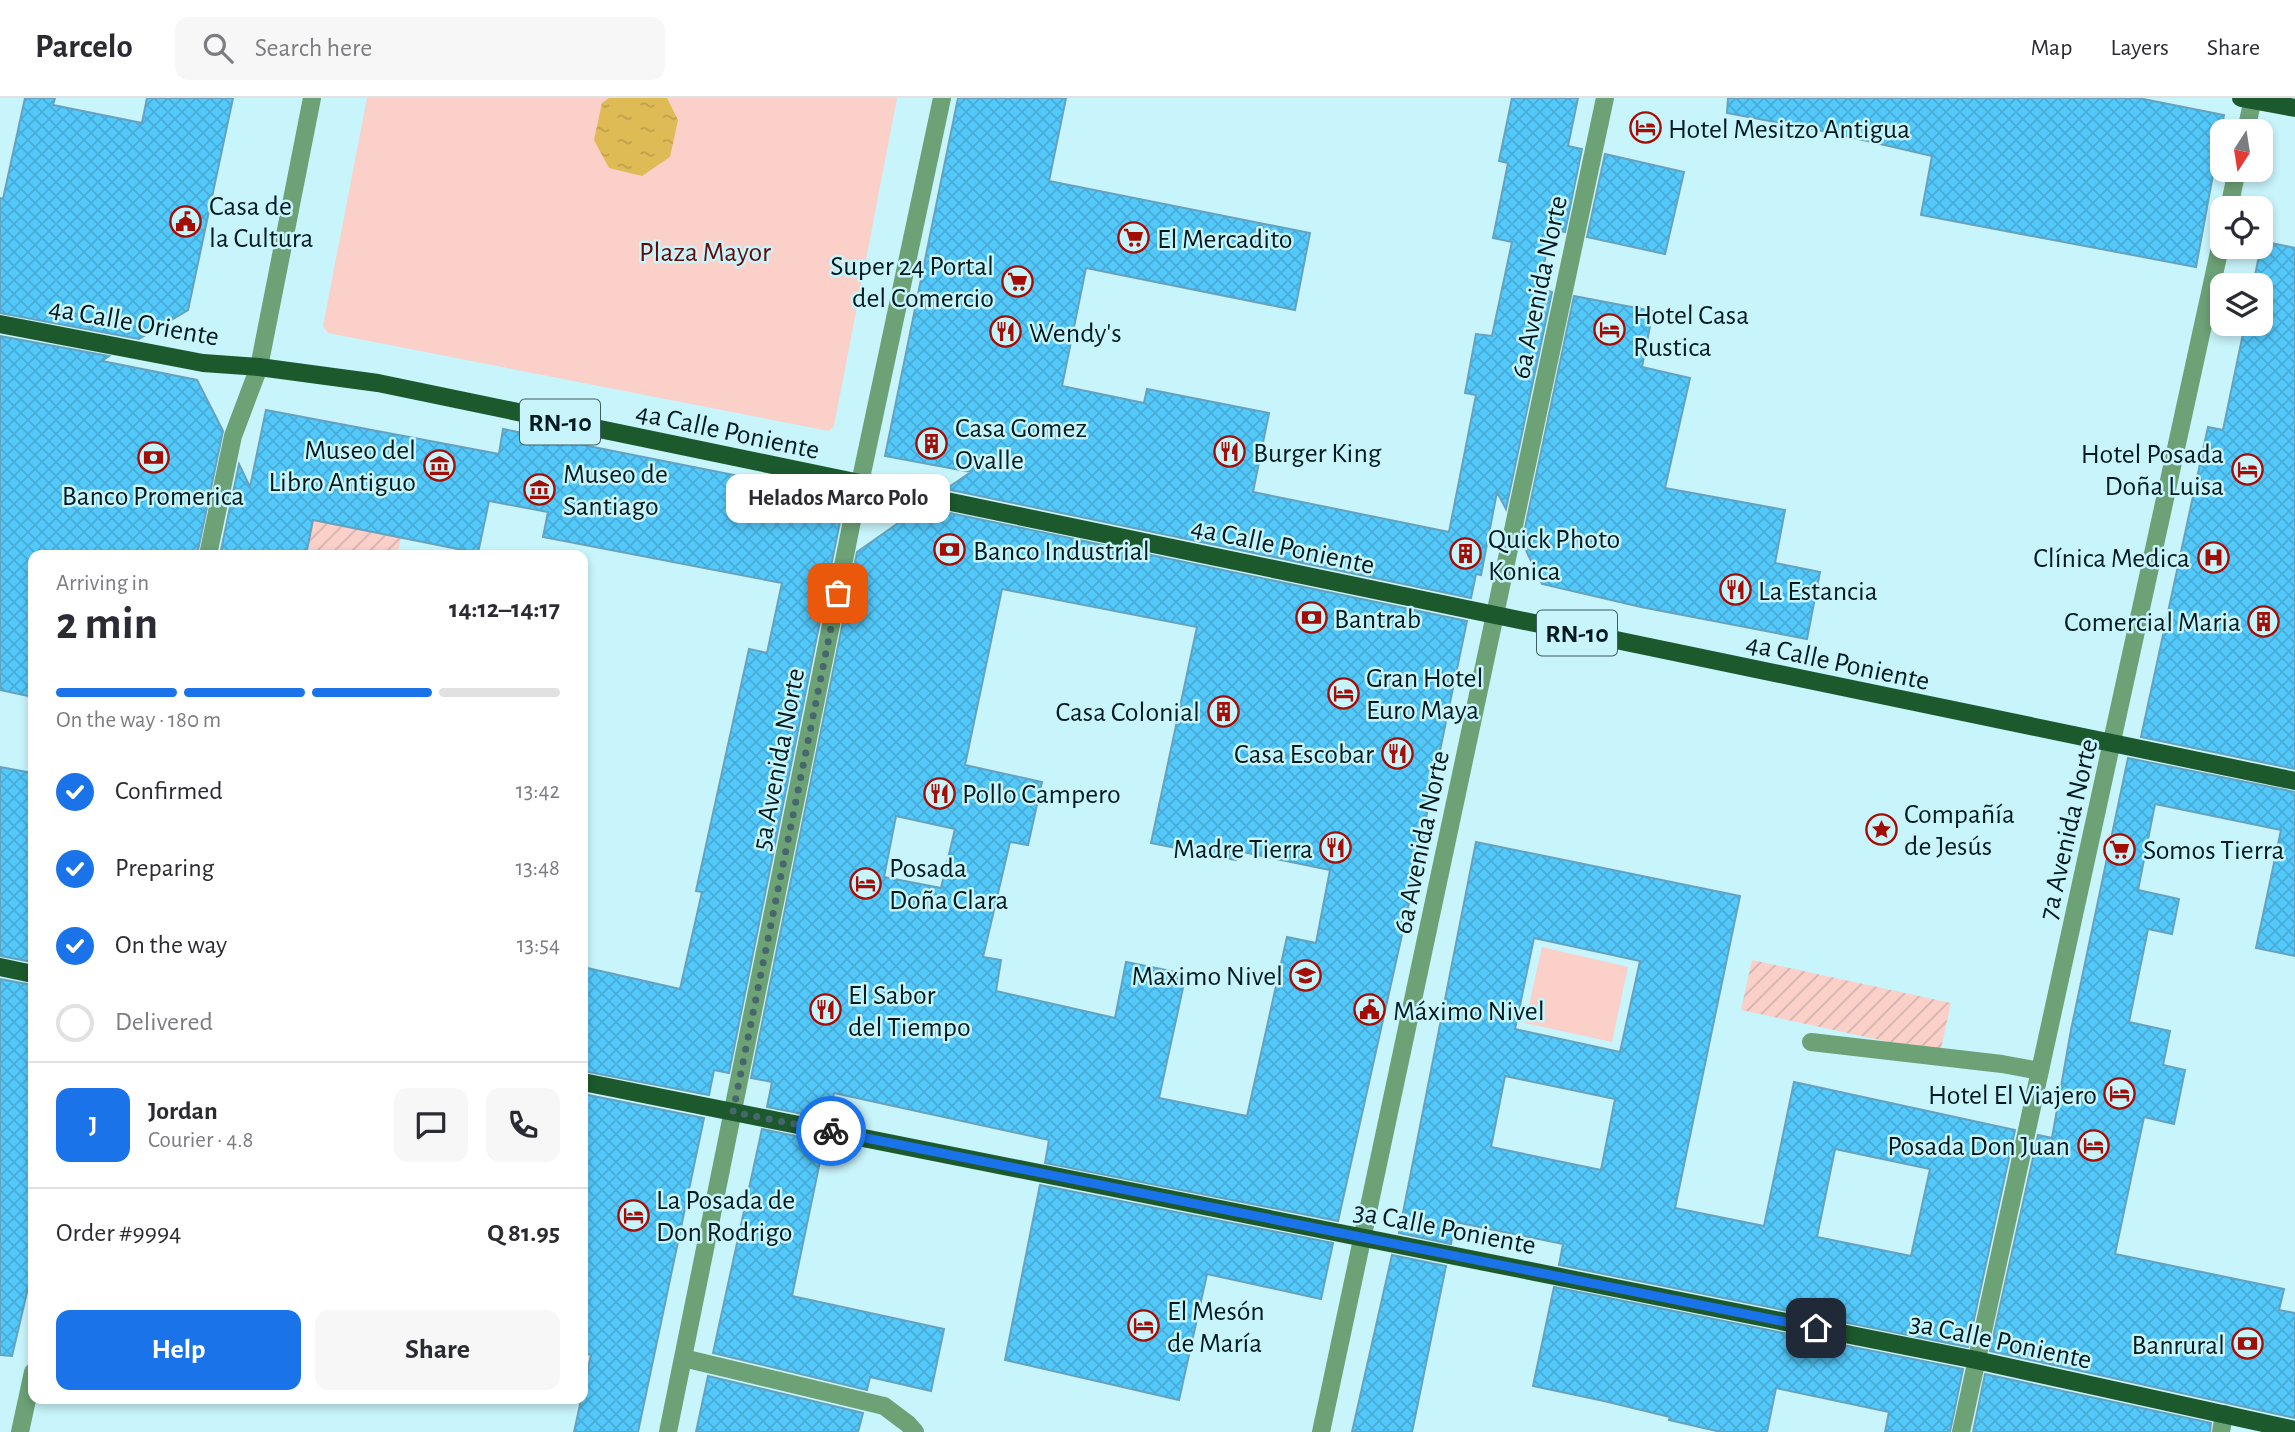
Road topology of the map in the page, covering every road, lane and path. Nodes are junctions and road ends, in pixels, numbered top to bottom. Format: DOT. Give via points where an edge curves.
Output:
graph roads {
  1 [pos="312,98"];
  2 [pos="942,98"];
  3 [pos="1605,98"];
  4 [pos="2249,99"];
  5 [pos="2295,108"];
  6 [pos="2247,119"];
  7 [pos="2217,259"];
  8 [pos="0,324"];
  9 [pos="259,367"];
  10 [pos="860,484"];
  11 [pos="209,550"];
  12 [pos="1495,616"];
  13 [pos="2112,745"];
  14 [pos="2295,781"];
  15 [pos="0,967"];
  16 [pos="28,973"];
  17 [pos="1811,1042"];
  18 [pos="2040,1071"];
  19 [pos="588,1083"];
  20 [pos="733,1112"];
  21 [pos="1363,1237"];
  22 [pos="683,1358"];
  23 [pos="1976,1360"];
  24 [pos="28,1395"];
  25 [pos="2222,1423"];
  26 [pos="2295,1430"];
  27 [pos="20,1432"];
  28 [pos="668,1432"];
  29 [pos="915,1432"];
  30 [pos="1321,1432"];
  31 [pos="1961,1432"];
  1 -- 9 [label="street"];
  2 -- 10 [label="street, 5a Avenida Norte"];
  3 -- 12 [label="street, 6a Avenida Norte"];
  4 -- 5 [label="main road"];
  4 -- 6 [label="street"];
  7 -- 13 [label="street, 7a Avenida Norte"];
  8 -- 9 [label="main road, 4a Calle Oriente / RN-10" via="203,363"];
  9 -- 10 [label="main road, 4a Calle Poniente / RN-10" via="378,383"];
  9 -- 11 [label="street" via="233,436"];
  10 -- 12 [label="main road, 4a Calle Poniente / RN-10"];
  10 -- 20 [label="street, 5a Avenida Norte"];
  12 -- 13 [label="main road, 4a Calle Poniente / RN-10"];
  12 -- 21 [label="street, 6a Avenida Norte"];
  13 -- 14 [label="main road, 4a Calle Poniente / RN-10"];
  13 -- 18 [label="street, 7a Avenida Norte"];
  15 -- 16 [label="main road"];
  17 -- 18 [label="street"];
  18 -- 23 [label="street, 7a Avenida Norte"];
  19 -- 20 [label="main road, 3a Calle Poniente"];
  20 -- 21 [label="main road, 3a Calle Poniente"];
  20 -- 22 [label="street, 5a Avenida Norte"];
  21 -- 23 [label="main road, 3a Calle Poniente"];
  21 -- 30 [label="street, 6a Avenida Norte"];
  22 -- 28 [label="street, 5a Avenida Norte"];
  22 -- 29 [label="street" via="884,1406"];
  23 -- 25 [label="main road, 3a Calle Poniente"];
  23 -- 31 [label="street, 7a Avenida Norte"];
  24 -- 27 [label="street"];
  25 -- 26 [label="main road, 3a Calle Poniente"];
}
